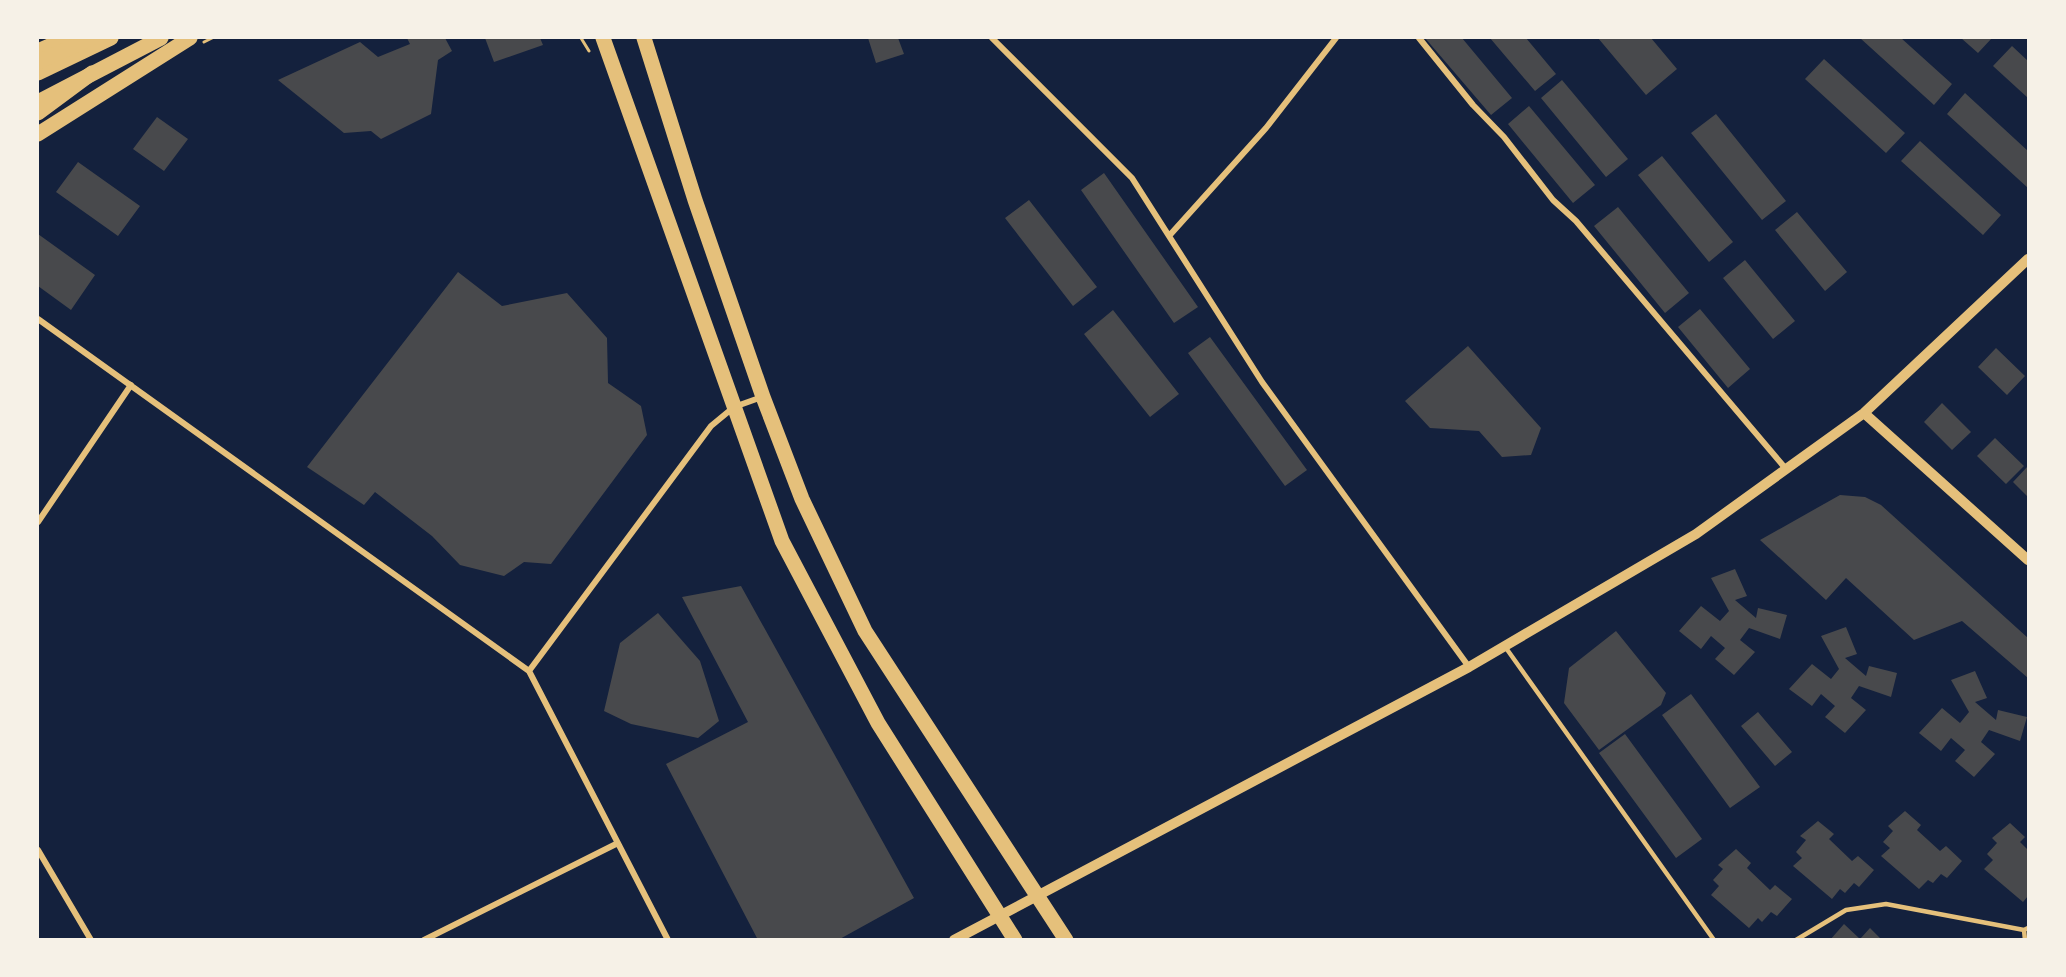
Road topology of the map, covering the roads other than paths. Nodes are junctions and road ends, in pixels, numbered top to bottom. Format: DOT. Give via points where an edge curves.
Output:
graph roads {
  1 [pos="68,38"];
  2 [pos="92,38"];
  3 [pos="111,38"];
  4 [pos="161,38"];
  5 [pos="190,38"];
  6 [pos="603,38"];
  7 [pos="644,38"];
  8 [pos="992,38"];
  9 [pos="1336,38"];
  10 [pos="1419,38"];
  11 [pos="38,51"];
  12 [pos="38,62"];
  13 [pos="38,73"];
  14 [pos="92,73"];
  15 [pos="38,102"];
  16 [pos="38,112"];
  17 [pos="38,134"];
  18 [pos="1169,236"];
  19 [pos="2028,259"];
  20 [pos="38,319"];
  21 [pos="131,385"];
  22 [pos="763,397"];
  23 [pos="734,407"];
  24 [pos="1864,413"];
  25 [pos="1786,469"];
  26 [pos="38,522"];
  27 [pos="2028,560"];
  28 [pos="1506,648"];
  29 [pos="1469,668"];
  30 [pos="529,672"];
  31 [pos="618,843"];
  32 [pos="38,850"];
  33 [pos="1036,895"];
  34 [pos="999,917"];
  35 [pos="2026,929"];
  36 [pos="91,939"];
  37 [pos="424,939"];
  38 [pos="668,939"];
  39 [pos="954,939"];
  40 [pos="1014,939"];
  41 [pos="1066,939"];
  42 [pos="1714,939"];
  43 [pos="1796,939"];
  44 [pos="2025,939"];
  1 -- 11 [label="main road"];
  2 -- 12 [label="main road"];
  3 -- 13 [label="main road"];
  4 -- 14 [label="main road"];
  5 -- 17 [label="main road"];
  6 -- 23 [label="main road"];
  7 -- 22 [label="main road"];
  8 -- 18 [label="street" via="1123,167"];
  9 -- 18 [label="street" via="1266,128"];
  10 -- 25 [label="street" via="1553,200 1576,221"];
  14 -- 15 [label="main road"];
  14 -- 16 [label="main road"];
  18 -- 29 [label="street" via="1262,382"];
  19 -- 24 [label="street"];
  20 -- 21 [label="street"];
  21 -- 26 [label="street"];
  21 -- 30 [label="street"];
  22 -- 23 [label="street"];
  22 -- 33 [label="main road" via="802,499 865,631"];
  23 -- 30 [label="street" via="711,426"];
  23 -- 34 [label="main road" via="782,541 878,723"];
  24 -- 25 [label="street"];
  24 -- 27 [label="street"];
  25 -- 28 [label="street" via="1696,534"];
  28 -- 29 [label="street"];
  28 -- 42 [label="lane"];
  29 -- 33 [label="street"];
  30 -- 31 [label="street"];
  31 -- 37 [label="street"];
  31 -- 38 [label="street"];
  32 -- 36 [label="street"];
  33 -- 34 [label="street"];
  33 -- 41 [label="main road"];
  34 -- 39 [label="street"];
  34 -- 40 [label="main road"];
  35 -- 43 [label="lane" via="1886,904 1846,910"];
  35 -- 44 [label="lane"];
}
